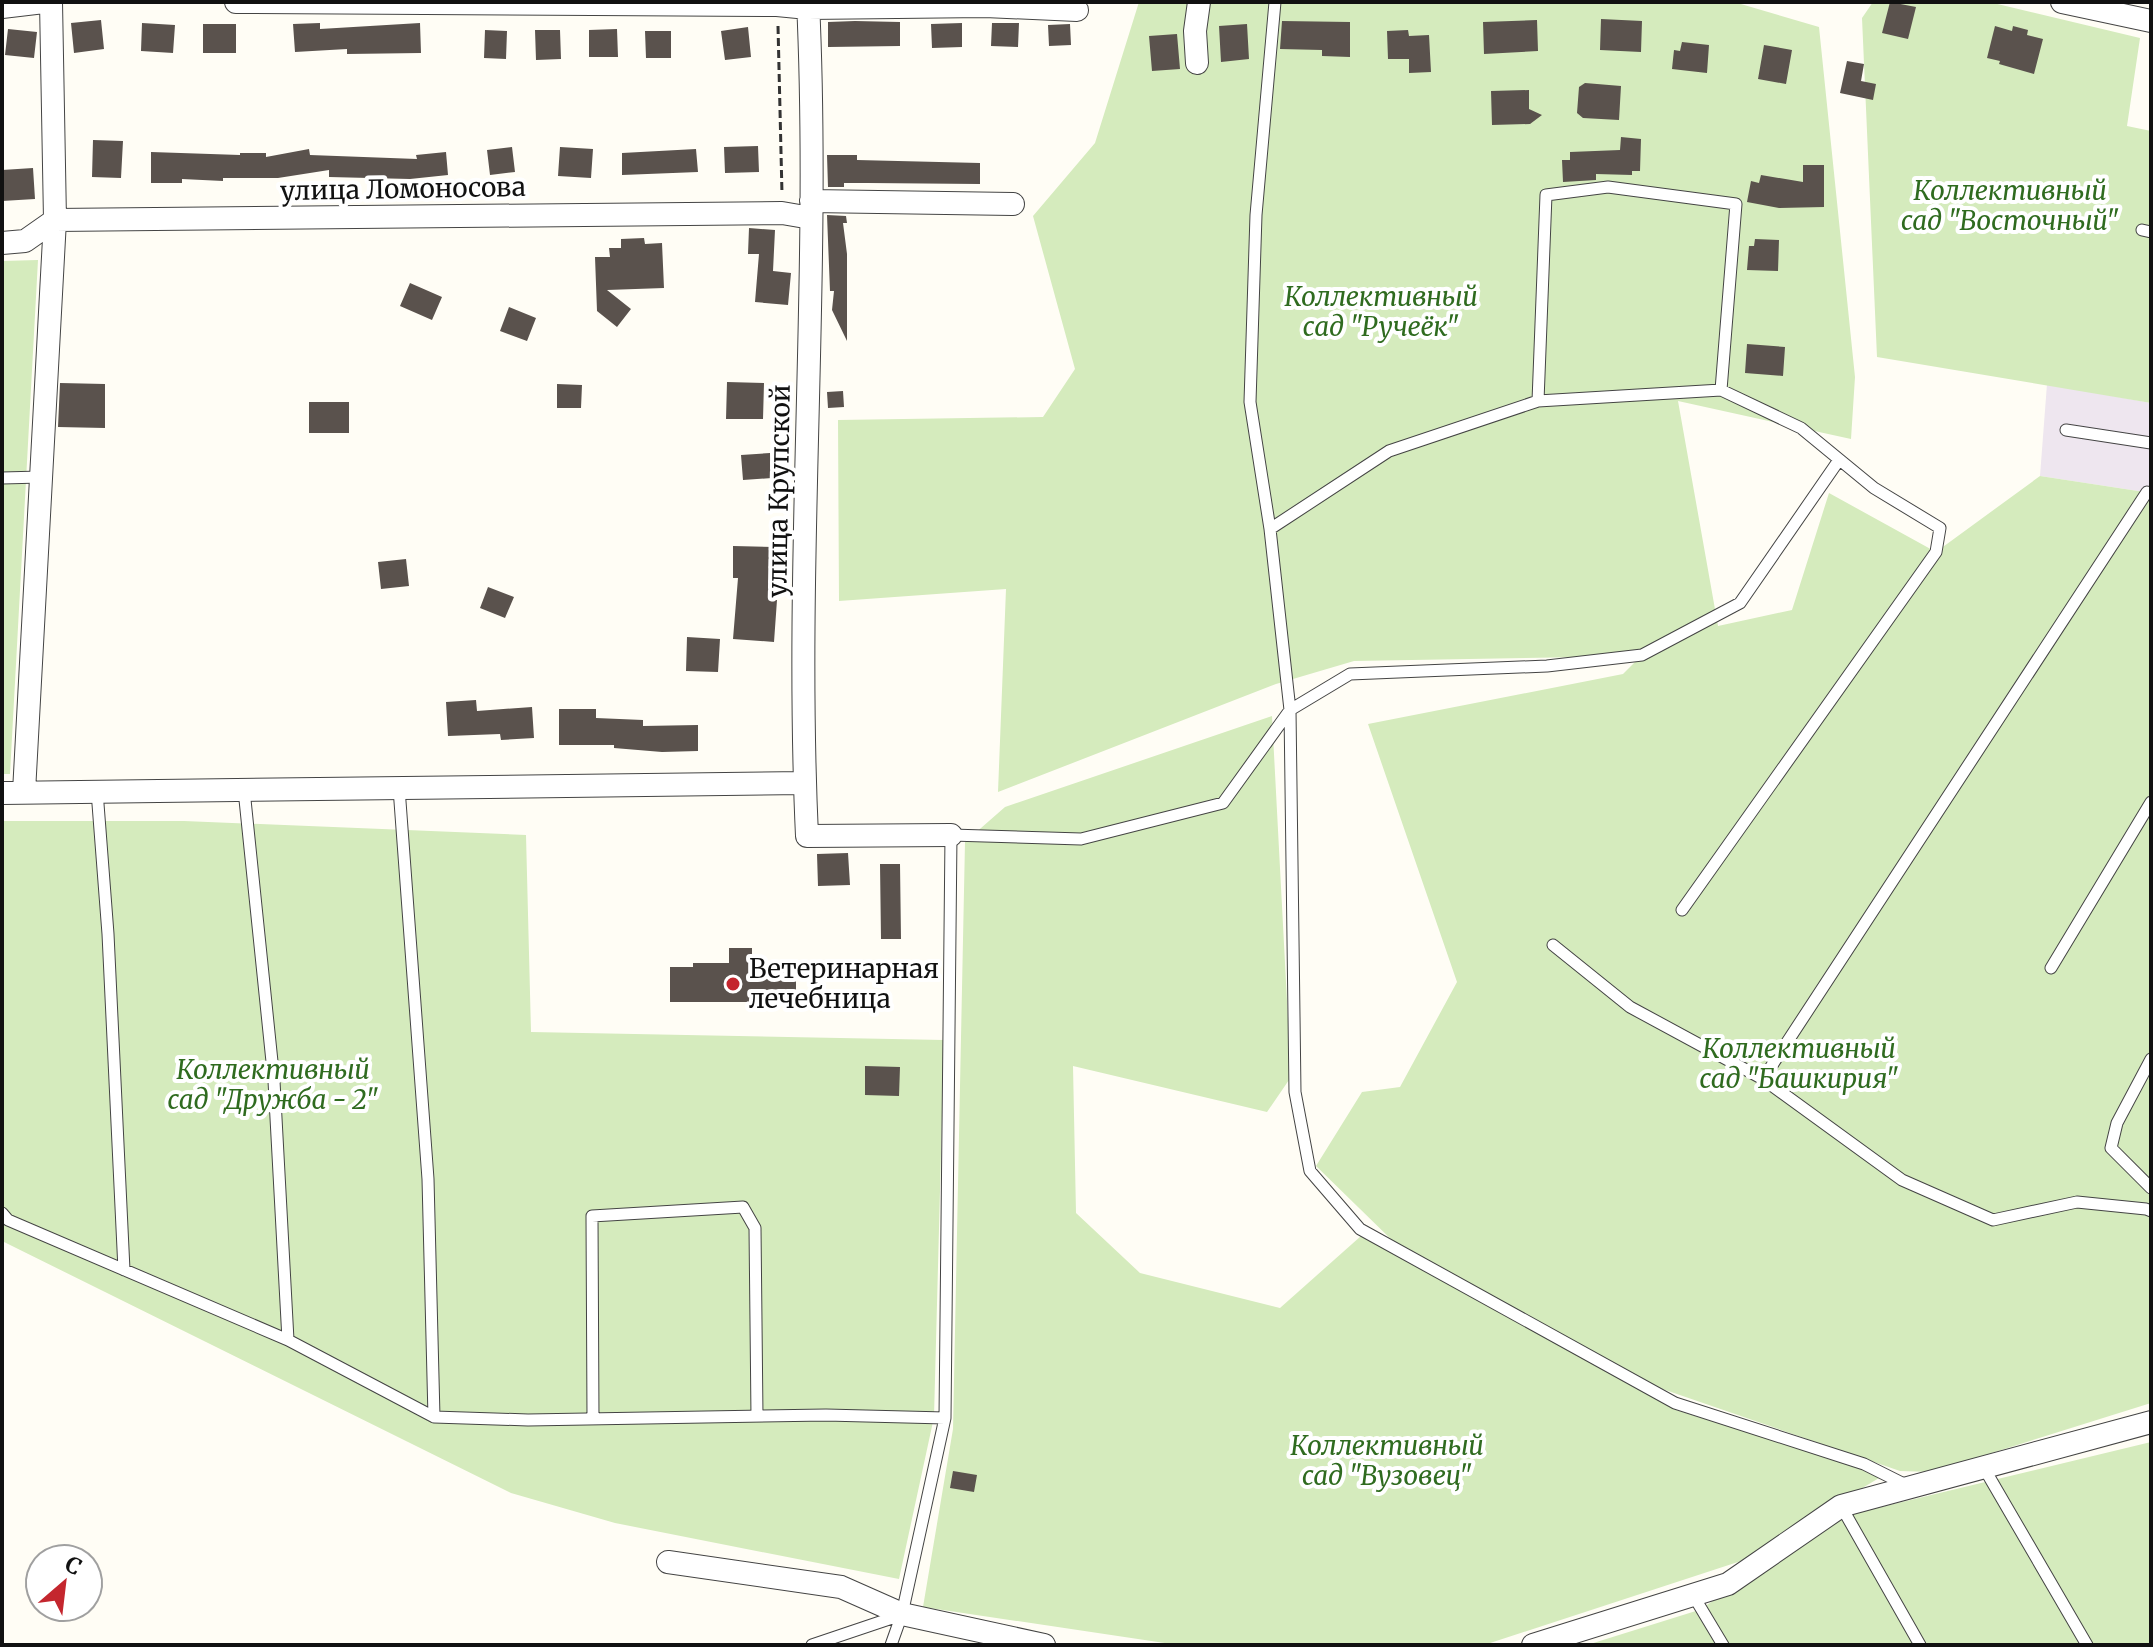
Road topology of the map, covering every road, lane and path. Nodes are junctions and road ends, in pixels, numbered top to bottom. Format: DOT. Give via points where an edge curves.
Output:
graph roads {
  1 [pos="44,2"];
  2 [pos="51,2"];
  3 [pos="236,2"];
  4 [pos="1199,2"];
  5 [pos="1275,2"];
  6 [pos="2062,2"];
  7 [pos="985,4"];
  8 [pos="777,5"];
  9 [pos="808,5"];
  10 [pos="2,7"];
  11 [pos="1077,10"];
  12 [pos="2151,21"];
  13 [pos="1197,63"];
  14 [pos="1013,204"];
  15 [pos="811,210"];
  16 [pos="782,213"];
  17 [pos="55,220"];
  18 [pos="2,243"];
  19 [pos="1721,390"];
  20 [pos="1538,401"];
  21 [pos="2066,430"];
  22 [pos="2151,443"];
  23 [pos="1839,460"];
  24 [pos="41,477"];
  25 [pos="2,478"];
  26 [pos="2151,493"];
  27 [pos="1270,529"];
  28 [pos="1290,710"];
  29 [pos="804,783"];
  30 [pos="399,788"];
  31 [pos="244,790"];
  32 [pos="97,791"];
  33 [pos="13,793"];
  34 [pos="2151,802"];
  35 [pos="951,835"];
  36 [pos="1682,910"];
  37 [pos="1553,945"];
  38 [pos="2051,968"];
  39 [pos="2151,1059"];
  40 [pos="1763,1079"];
  41 [pos="2151,1188"];
  42 [pos="2151,1211"];
  43 [pos="2,1213"];
  44 [pos="124,1270"];
  45 [pos="288,1340"];
  46 [pos="757,1416"];
  47 [pos="434,1417"];
  48 [pos="593,1418"];
  49 [pos="945,1418"];
  50 [pos="2151,1422"];
  51 [pos="1984,1468"];
  52 [pos="1912,1488"];
  53 [pos="1841,1506"];
  54 [pos="668,1562"];
  55 [pos="1693,1595"];
  56 [pos="902,1614"];
  57 [pos="1542,1644"];
  58 [pos="812,1645"];
  59 [pos="891,1645"];
  60 [pos="1044,1645"];
  61 [pos="1723,1645"];
  62 [pos="1920,1645"];
  63 [pos="2087,1645"];
  1 -- 10 [label="street"];
  2 -- 17 [label="street"];
  3 -- 8 [label="street"];
  4 -- 13 [label="street"];
  5 -- 27 [label="lane" via="1256,215 1250,402"];
  6 -- 12 [label="street"];
  7 -- 9 [label="street"];
  7 -- 11 [label="street"];
  8 -- 9 [label="street"];
  8 -- 16 [label="path"];
  9 -- 15 [label="street, улица Крупской"];
  14 -- 15 [label="street, улица Ломоносова"];
  15 -- 16 [label="street, улица Ломоносова"];
  15 -- 29 [label="street, улица Крупской"];
  16 -- 17 [label="street, улица Ломоносова"];
  17 -- 18 [label="street" via="25,241"];
  17 -- 24 [label="street"];
  19 -- 20 [label="lane"];
  19 -- 20 [label="lane" via="1736,204 1608,187 1546,195"];
  19 -- 23 [label="lane" via="1801,428"];
  20 -- 27 [label="lane" via="1389,451"];
  21 -- 22 [label="lane"];
  23 -- 28 [label="lane" via="1740,603 1642,655 1547,666 1350,674"];
  23 -- 36 [label="lane" via="1940,528 1936,552"];
  24 -- 25 [label="lane"];
  24 -- 33 [label="street"];
  26 -- 40 [label="lane"];
  27 -- 28 [label="lane"];
  28 -- 35 [label="lane" via="1223,803 1081,839"];
  28 -- 52 [label="lane" via="1295,1092 1310,1171 1360,1229 1675,1403 1864,1464"];
  29 -- 30 [label="street"];
  29 -- 35 [label="street, улица Крупской" via="807,836"];
  30 -- 31 [label="street"];
  30 -- 47 [label="lane" via="428,1179"];
  31 -- 32 [label="street"];
  31 -- 45 [label="lane" via="274,1081"];
  32 -- 33 [label="street"];
  32 -- 44 [label="lane"];
  34 -- 38 [label="lane"];
  35 -- 49 [label="lane"];
  37 -- 40 [label="lane" via="1630,1007"];
  39 -- 41 [label="lane" via="2117,1123 2111,1148"];
  40 -- 42 [label="lane" via="1902,1180 1993,1220 2077,1202"];
  43 -- 44 [label="lane"];
  44 -- 45 [label="lane"];
  45 -- 47 [label="lane"];
  46 -- 48 [label="lane"];
  46 -- 48 [label="lane" via="755,1228 743,1207 592,1216"];
  46 -- 49 [label="lane"];
  47 -- 48 [label="lane"];
  49 -- 56 [label="lane"];
  50 -- 51 [label="street"];
  51 -- 52 [label="street"];
  51 -- 63 [label="lane"];
  52 -- 53 [label="street"];
  53 -- 55 [label="street" via="1728,1584"];
  53 -- 62 [label="lane"];
  54 -- 56 [label="street" via="841,1587"];
  55 -- 57 [label="street"];
  55 -- 61 [label="lane"];
  56 -- 58 [label="lane"];
  56 -- 59 [label="lane"];
  56 -- 60 [label="street"];
}
